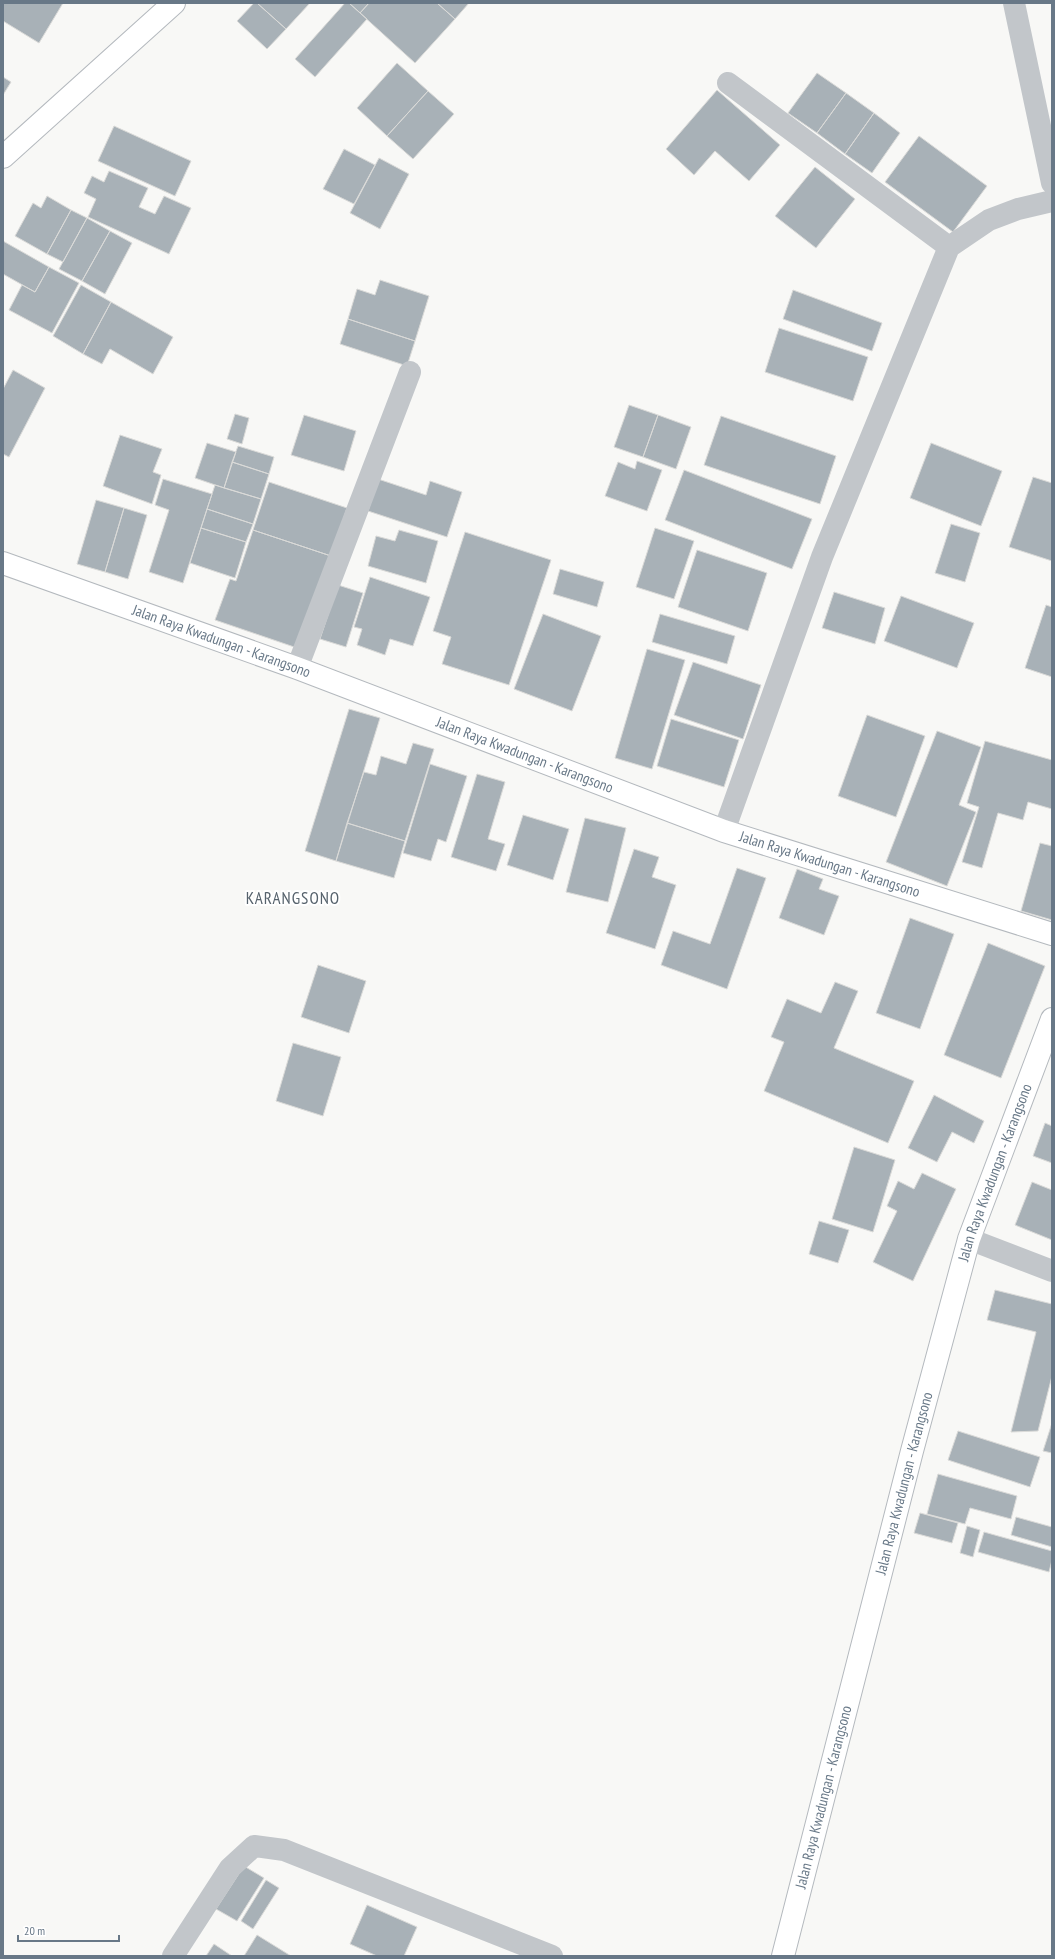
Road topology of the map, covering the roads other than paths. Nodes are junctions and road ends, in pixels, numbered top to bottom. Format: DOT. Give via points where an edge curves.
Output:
graph roads {
  1 [pos="174,3"];
  2 [pos="1014,3"];
  3 [pos="728,83"];
  4 [pos="3,157"];
  5 [pos="1052,183"];
  6 [pos="1052,201"];
  7 [pos="949,247"];
  8 [pos="410,372"];
  9 [pos="3,562"];
  10 [pos="297,668"];
  11 [pos="724,830"];
  12 [pos="1052,934"];
  13 [pos="1052,1019"];
  14 [pos="969,1239"];
  15 [pos="1052,1271"];
  16 [pos="172,1956"];
  17 [pos="552,1956"];
  18 [pos="783,1956"];
  1 -- 4 [label="main road"];
  2 -- 5 [label="street"];
  3 -- 7 [label="street"];
  6 -- 7 [label="street" via="990,220"];
  7 -- 11 [label="street" via="822,557"];
  8 -- 10 [label="street"];
  9 -- 10 [label="main road, Jalan Raya Kwadungan - Karangsono"];
  10 -- 11 [label="main road, Jalan Raya Kwadungan - Karangsono"];
  11 -- 12 [label="main road, Jalan Raya Kwadungan - Karangsono"];
  13 -- 14 [label="main road, Jalan Raya Kwadungan - Karangsono"];
  14 -- 15 [label="street"];
  14 -- 18 [label="main road, Jalan Raya Kwadungan - Karangsono"];
  16 -- 17 [label="street" via="230,1868 254,1846 284,1850"];
}
